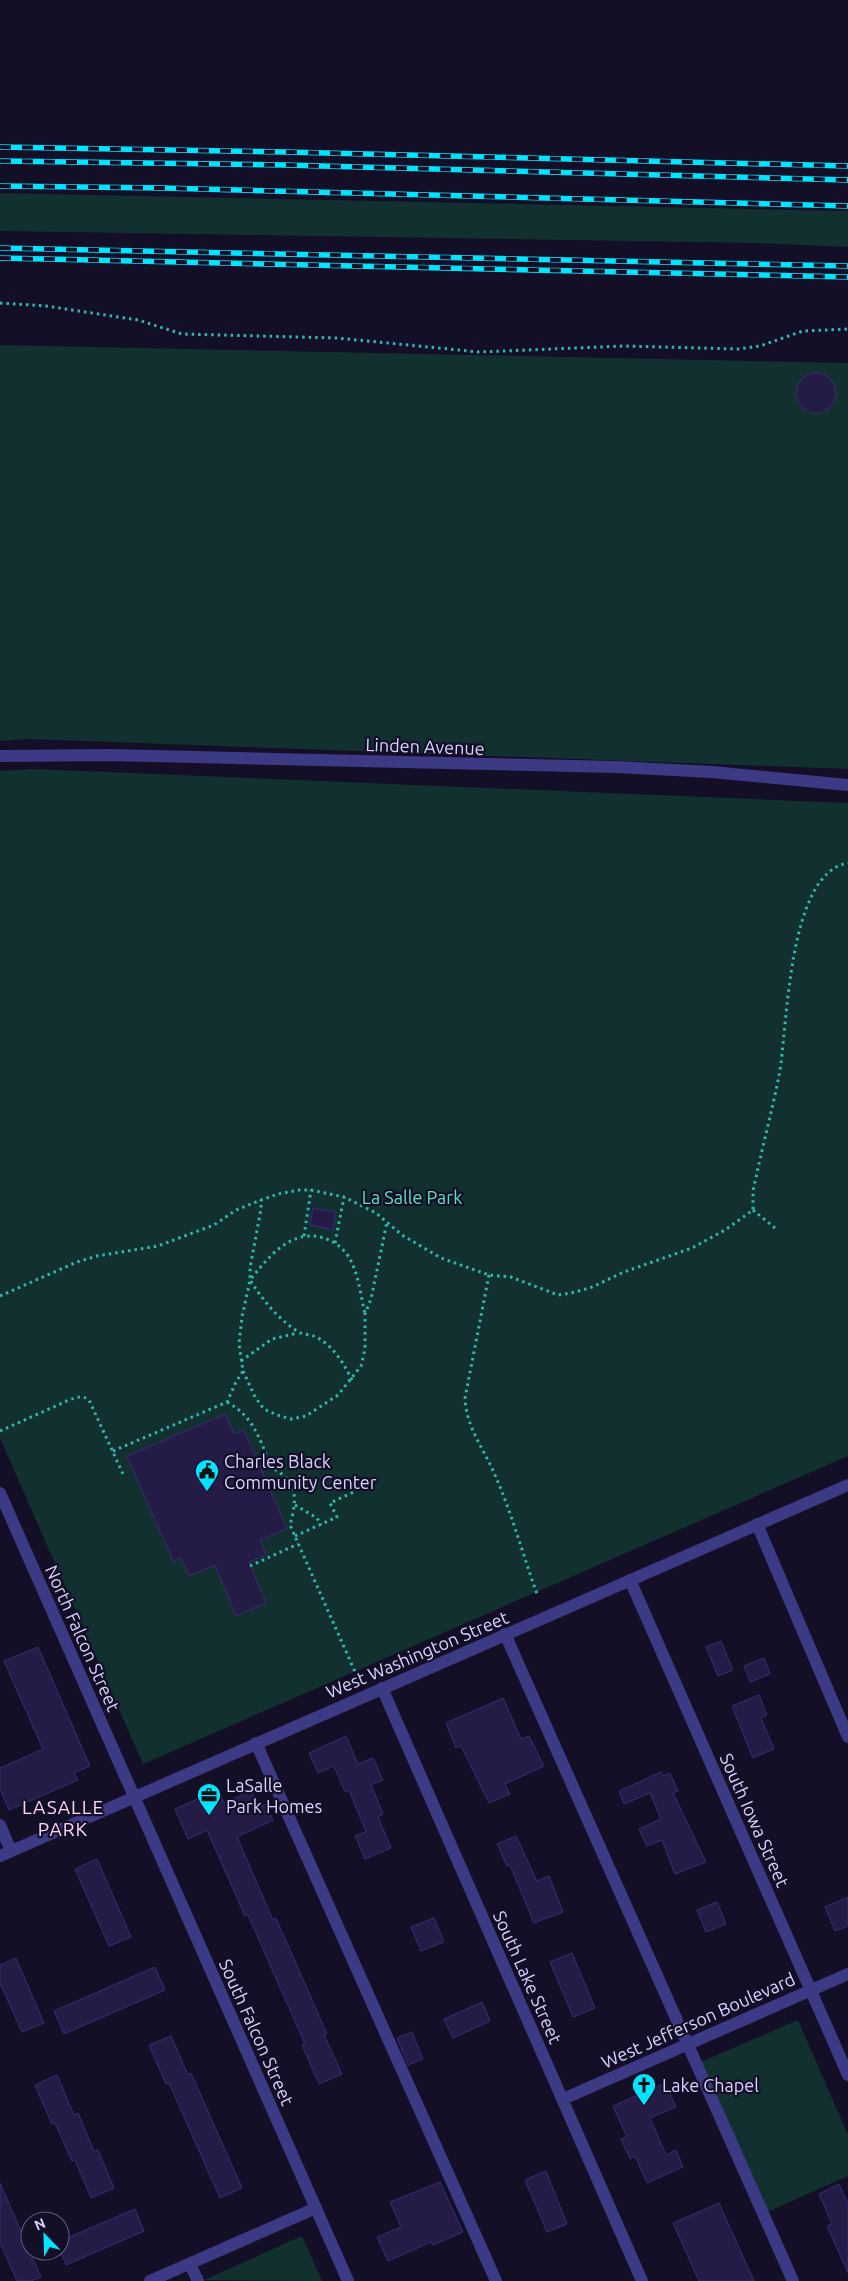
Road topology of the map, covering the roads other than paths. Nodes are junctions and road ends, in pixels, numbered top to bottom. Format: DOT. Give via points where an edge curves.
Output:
graph roads {
  1 [pos="0,756"];
  2 [pos="848,785"];
  3 [pos="848,1485"];
  4 [pos="0,1493"];
  5 [pos="757,1524"];
  6 [pos="630,1580"];
  7 [pos="505,1634"];
  8 [pos="382,1688"];
  9 [pos="848,1737"];
  10 [pos="256,1743"];
  11 [pos="134,1797"];
  12 [pos="0,1825"];
  13 [pos="6,1853"];
  14 [pos="848,1974"];
  15 [pos="811,1990"];
  16 [pos="687,2044"];
  17 [pos="848,2075"];
  18 [pos="563,2099"];
  19 [pos="316,2208"];
  20 [pos="190,2264"];
  21 [pos="150,2281"];
  22 [pos="198,2281"];
  23 [pos="348,2281"];
  24 [pos="496,2281"];
  25 [pos="642,2281"];
  26 [pos="793,2281"];
  1 -- 2 [label="street, Linden Avenue" via="110,755 616,767"];
  3 -- 5 [label="street, West Washington Street"];
  4 -- 11 [label="street, North Falcon Street"];
  5 -- 6 [label="street, West Washington Street"];
  5 -- 9 [label="street"];
  6 -- 7 [label="street, West Washington Street"];
  6 -- 15 [label="street, South Iowa Street"];
  7 -- 8 [label="street, West Washington Street"];
  7 -- 16 [label="street"];
  8 -- 10 [label="street, West Washington Street"];
  8 -- 18 [label="street, South Lake Street"];
  10 -- 11 [label="street, West Washington Street"];
  10 -- 24 [label="street"];
  11 -- 13 [label="street, West Washington Street"];
  11 -- 19 [label="street, South Falcon Street"];
  12 -- 13 [label="street"];
  14 -- 15 [label="street, West Jefferson Boulevard"];
  15 -- 16 [label="street, West Jefferson Boulevard"];
  15 -- 17 [label="street, South Iowa Street"];
  16 -- 18 [label="street, West Jefferson Boulevard"];
  16 -- 26 [label="street"];
  18 -- 25 [label="street, South Lake Street"];
  19 -- 20 [label="street"];
  19 -- 23 [label="street, South Falcon Street"];
  20 -- 21 [label="street"];
  20 -- 22 [label="street"];
}
